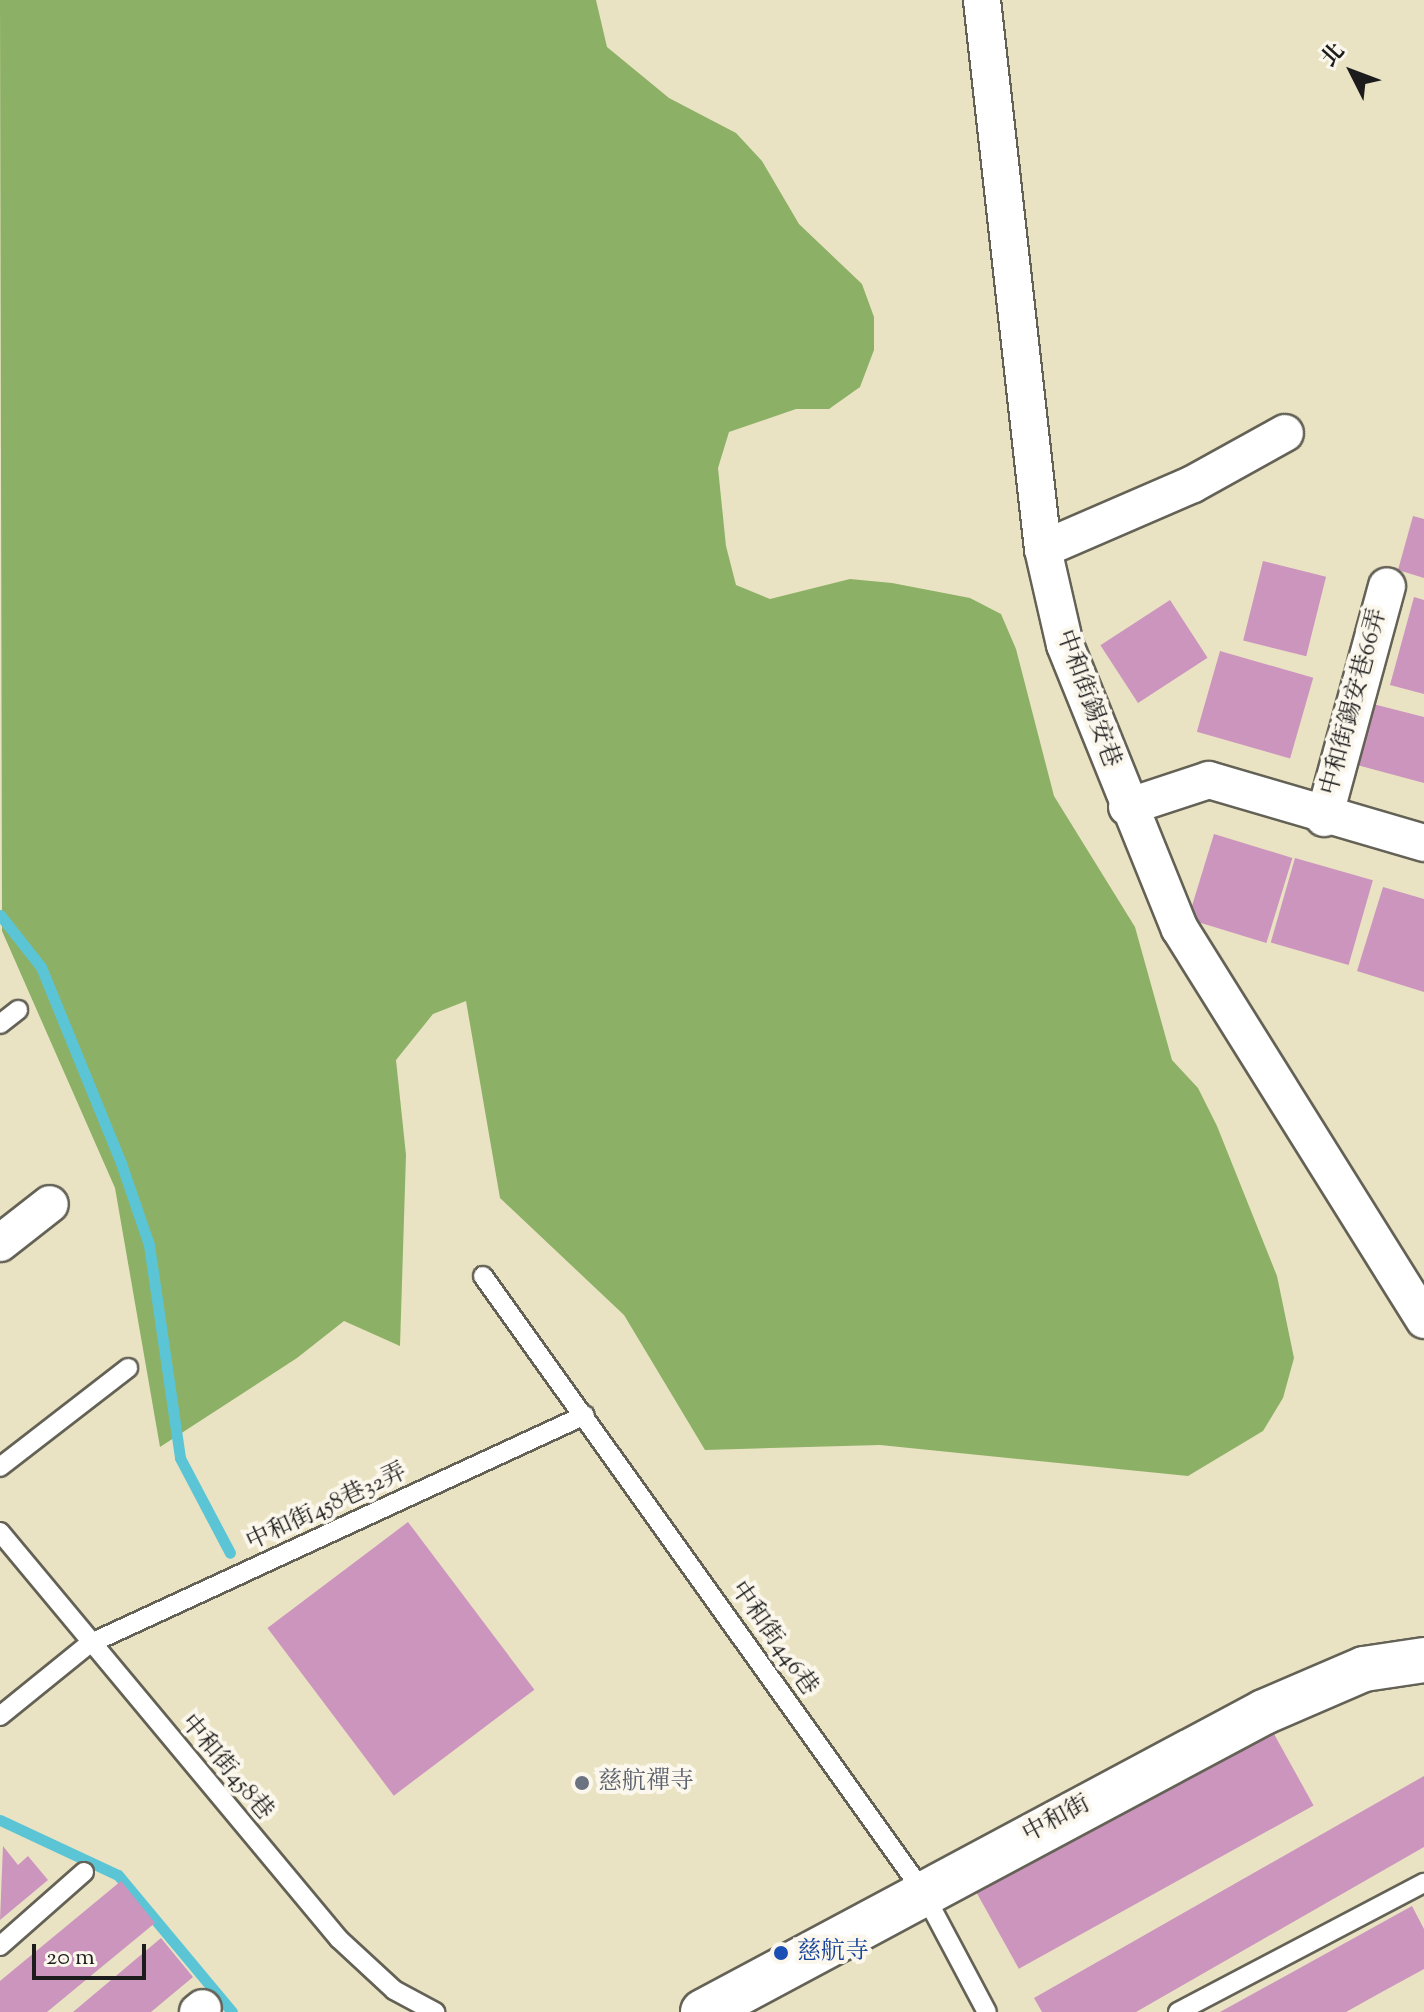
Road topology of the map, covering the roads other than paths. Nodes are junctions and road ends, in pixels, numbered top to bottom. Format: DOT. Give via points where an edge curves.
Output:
graph roads {
  1 [pos="982,0"];
  2 [pos="1285,433"];
  3 [pos="1043,549"];
  4 [pos="1387,586"];
  5 [pos="1127,807"];
  6 [pos="1324,818"];
  7 [pos="1424,843"];
  8 [pos="18,1010"];
  9 [pos="0,1024"];
  10 [pos="50,1204"];
  11 [pos="0,1243"];
  12 [pos="483,1276"];
  13 [pos="1424,1320"];
  14 [pos="128,1368"];
  15 [pos="585,1415"];
  16 [pos="0,1467"];
  17 [pos="0,1532"];
  18 [pos="89,1644"];
  19 [pos="1424,1660"];
  20 [pos="0,1716"];
  21 [pos="84,1872"];
  22 [pos="1424,1883"];
  23 [pos="922,1890"];
  24 [pos="0,1946"];
  25 [pos="435,2012"];
  26 [pos="703,2012"];
  27 [pos="987,2012"];
  28 [pos="1178,2012"];
  1 -- 3 [label="street, 中和街錫安巷"];
  2 -- 3 [label="street" via="1193,484"];
  3 -- 5 [label="street, 中和街錫安巷" via="1065,645"];
  4 -- 6 [label="street, 中和街錫安巷66弄"];
  5 -- 6 [label="street, 中和街錫安巷66弄" via="1209,780"];
  5 -- 13 [label="street, 中和街錫安巷" via="1180,929"];
  6 -- 7 [label="street, 中和街錫安巷66弄"];
  8 -- 9 [label="lane"];
  10 -- 11 [label="street"];
  12 -- 15 [label="lane, 中和街446巷"];
  14 -- 16 [label="lane"];
  15 -- 18 [label="lane, 中和街458巷32弄"];
  15 -- 23 [label="lane, 中和街446巷"];
  17 -- 18 [label="lane, 中和街458巷"];
  18 -- 20 [label="lane, 中和街458巷32弄"];
  18 -- 25 [label="lane, 中和街458巷" via="339,1939 394,1990"];
  19 -- 23 [label="street, 中和街" via="1364,1669 1264,1712"];
  21 -- 24 [label="lane"];
  22 -- 28 [label="lane"];
  23 -- 26 [label="street, 中和街"];
  23 -- 27 [label="lane, 中和街446巷"];
}
